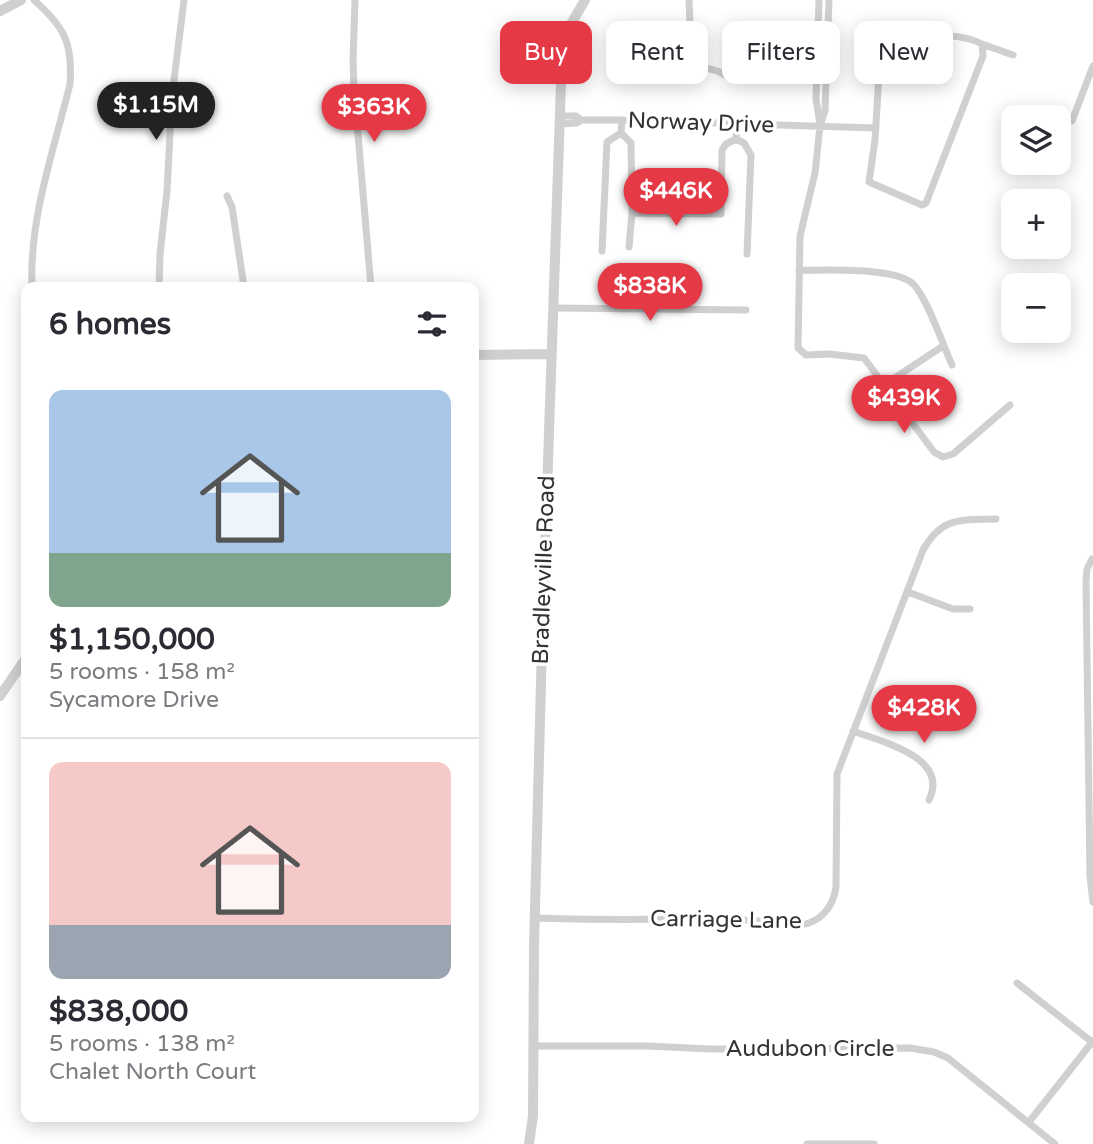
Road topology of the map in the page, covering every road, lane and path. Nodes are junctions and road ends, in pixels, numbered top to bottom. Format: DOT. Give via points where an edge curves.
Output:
graph roads {
  1 [pos="21,0"];
  2 [pos="34,0"];
  3 [pos="184,0"];
  4 [pos="355,0"];
  5 [pos="585,0"];
  6 [pos="689,0"];
  7 [pos="819,0"];
  8 [pos="829,0"];
  9 [pos="0,11"];
  10 [pos="690,21"];
  11 [pos="982,44"];
  12 [pos="1013,55"];
  13 [pos="1093,66"];
  14 [pos="559,120"];
  15 [pos="622,120"];
  16 [pos="1072,121"];
  17 [pos="737,124"];
  18 [pos="820,125"];
  19 [pos="876,128"];
  20 [pos="621,133"];
  21 [pos="736,139"];
  22 [pos="227,196"];
  23 [pos="632,213"];
  24 [pos="629,247"];
  25 [pos="602,250"];
  26 [pos="747,254"];
  27 [pos="799,270"];
  28 [pos="32,282"];
  29 [pos="159,282"];
  30 [pos="243,282"];
  31 [pos="371,282"];
  32 [pos="555,308"];
  33 [pos="746,310"];
  34 [pos="943,346"];
  35 [pos="551,354"];
  36 [pos="479,355"];
  37 [pos="951,365"];
  38 [pos="884,385"];
  39 [pos="1010,405"];
  40 [pos="996,519"];
  41 [pos="1092,559"];
  42 [pos="908,592"];
  43 [pos="970,609"];
  44 [pos="21,665"];
  45 [pos="0,696"];
  46 [pos="853,731"];
  47 [pos="1090,745"];
  48 [pos="929,800"];
  49 [pos="1093,902"];
  50 [pos="535,918"];
  51 [pos="1017,983"];
  52 [pos="1092,1041"];
  53 [pos="533,1046"];
  54 [pos="1029,1122"];
  55 [pos="529,1144"];
  56 [pos="807,1144"];
  57 [pos="859,1144"];
  58 [pos="874,1144"];
  59 [pos="1055,1144"];
  1 -- 9 [label="street"];
  2 -- 28 [label="street" via="60,26 71,63 36,225"];
  3 -- 29 [label="street" via="172,96"];
  4 -- 31 [label="street" via="353,60"];
  5 -- 14 [label="street, Bradleyville Road" via="568,29 562,54"];
  6 -- 10 [label="street"];
  7 -- 18 [label="street" via="816,99"];
  8 -- 18 [label="street" via="825,111"];
  11 -- 12 [label="street"];
  11 -- 19 [label="street" via="948,36 895,38 883,50 878,65"];
  11 -- 19 [label="street" via="984,56 926,203 916,204 869,182"];
  13 -- 16 [label="street"];
  14 -- 15 [label="street, Norway Drive" via="576,116 581,120"];
  14 -- 32 [label="street, Bradleyville Road"];
  15 -- 17 [label="street, Norway Drive"];
  15 -- 20 [label="street"];
  17 -- 18 [label="street, Norway Drive"];
  17 -- 21 [label="street"];
  18 -- 19 [label="street, Norway Drive"];
  18 -- 27 [label="street" via="815,173 800,236"];
  20 -- 23 [label="street" via="631,143"];
  20 -- 25 [label="street" via="607,142"];
  21 -- 23 [label="street" via="722,150 721,214"];
  21 -- 26 [label="street" via="751,155"];
  22 -- 30 [label="street"];
  23 -- 24 [label="street"];
  27 -- 34 [label="street" via="880,272 907,278 918,289"];
  27 -- 38 [label="street" via="799,351 861,357"];
  32 -- 33 [label="street"];
  32 -- 35 [label="street, Bradleyville Road"];
  34 -- 37 [label="street"];
  34 -- 38 [label="street"];
  35 -- 36 [label="street"];
  35 -- 50 [label="street, Bradleyville Road"];
  38 -- 39 [label="street" via="934,452 943,457 953,454"];
  40 -- 42 [label="street, Carriage Lane" via="955,520 937,530 923,550"];
  41 -- 47 [label="street" via="1086,580"];
  42 -- 43 [label="street" via="953,609"];
  42 -- 46 [label="street, Carriage Lane"];
  44 -- 45 [label="street"];
  46 -- 48 [label="street" via="921,761 934,782"];
  46 -- 50 [label="street, Carriage Lane" via="835,781 835,891 828,909 813,921 794,926 754,920"];
  47 -- 49 [label="street"];
  50 -- 53 [label="street, Bradleyville Road"];
  51 -- 52 [label="street"];
  52 -- 54 [label="street"];
  53 -- 54 [label="street, Audubon Circle" via="919,1048 948,1058"];
  53 -- 55 [label="street, Bradleyville Road"];
  54 -- 59 [label="street, Audubon Circle"];
  56 -- 57 [label="street"];
  57 -- 58 [label="street"];
}
